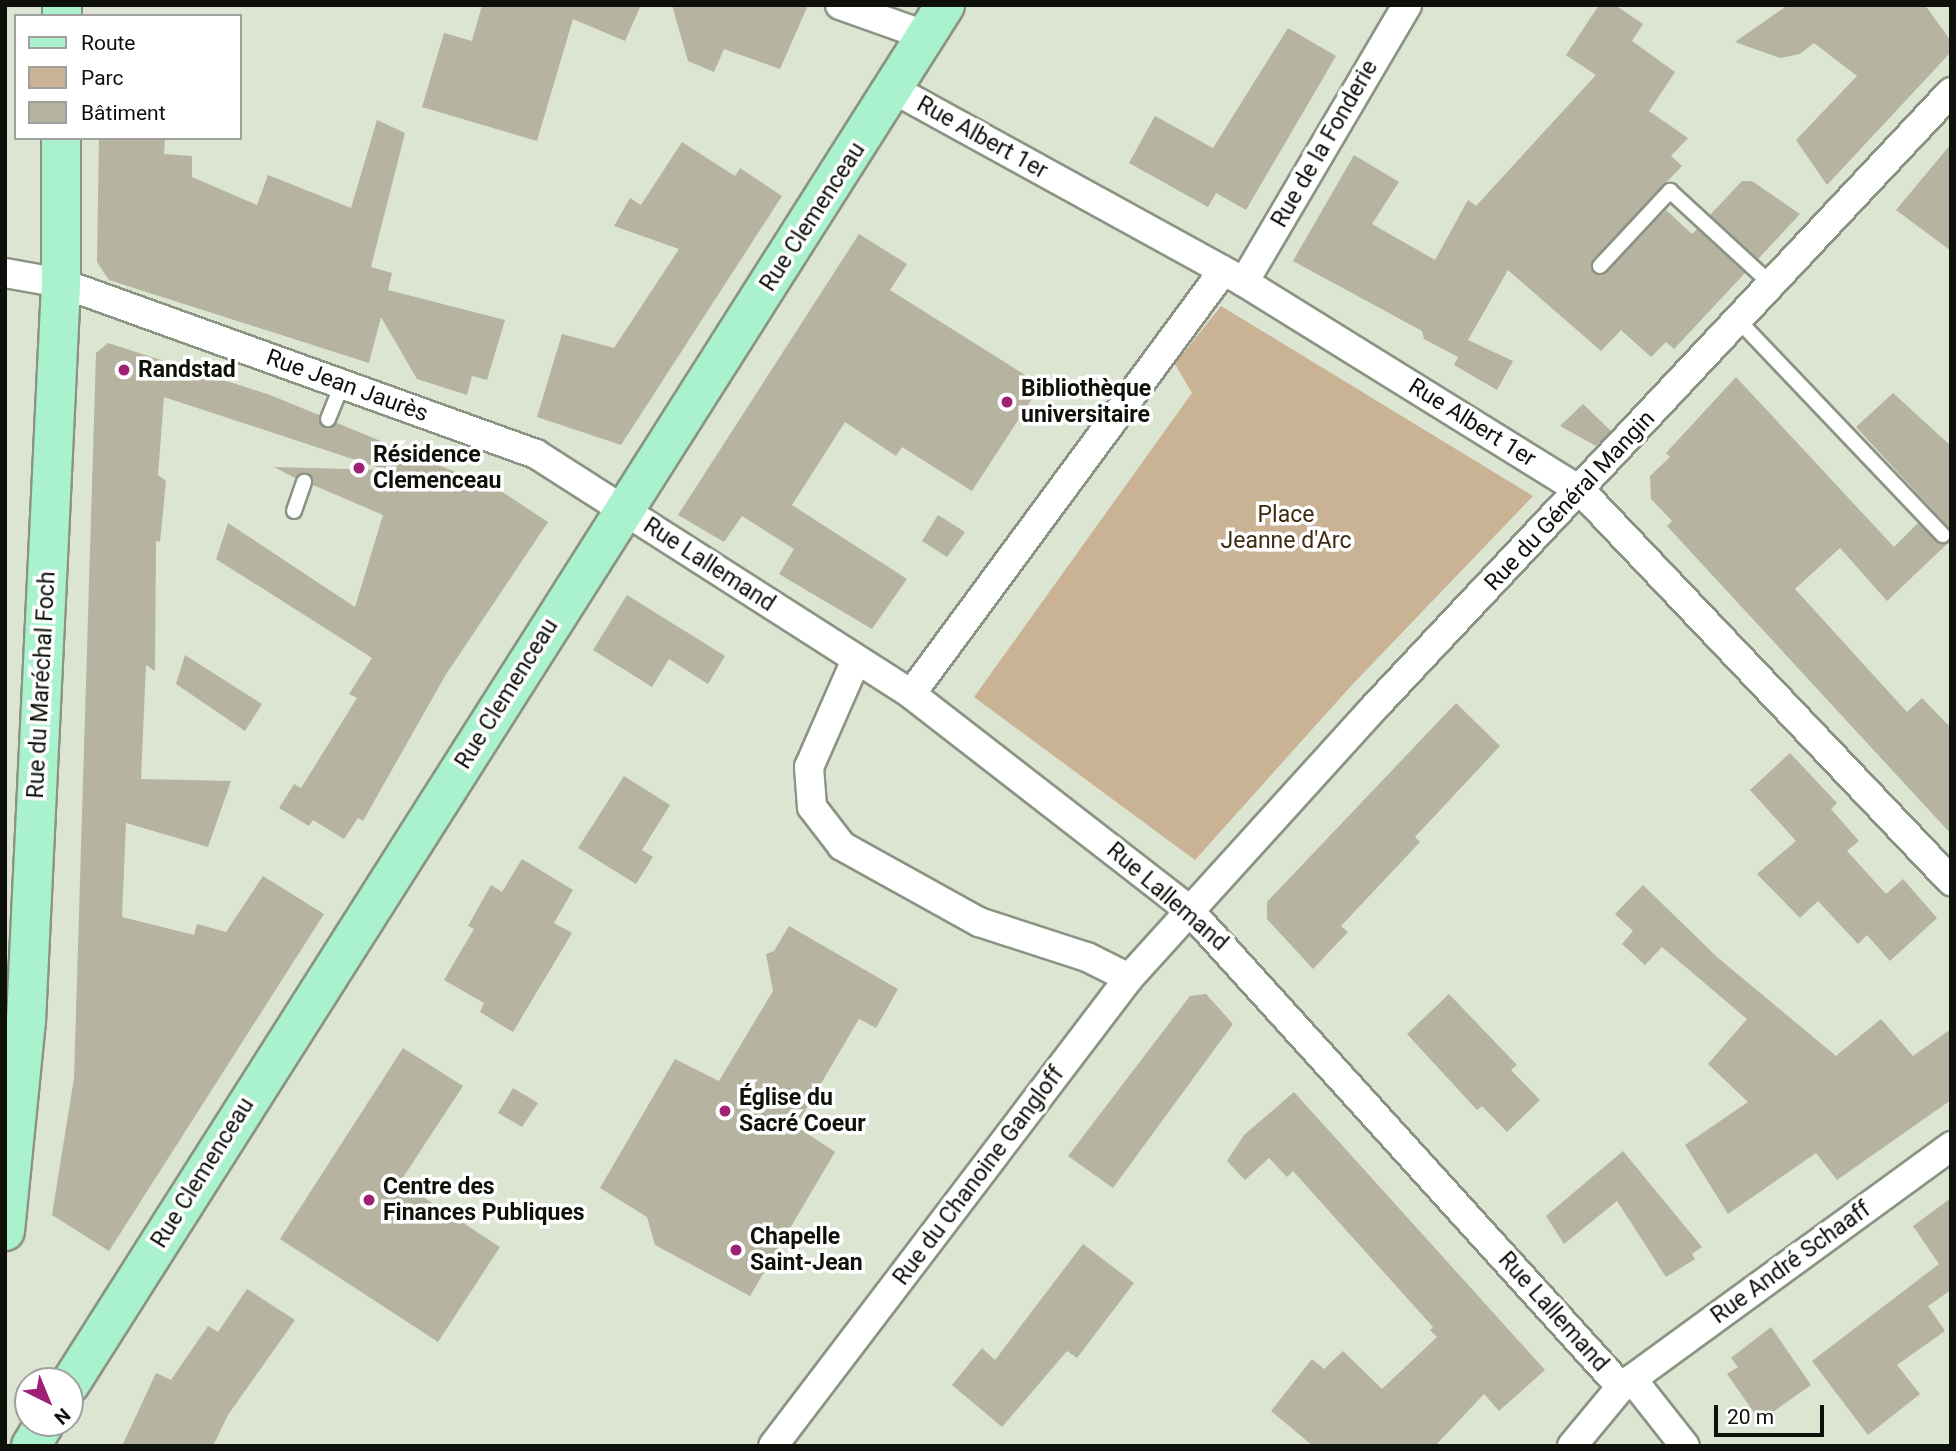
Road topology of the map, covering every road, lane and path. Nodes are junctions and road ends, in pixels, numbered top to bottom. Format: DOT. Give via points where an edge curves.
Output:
graph roads {
  1 [pos="840,5"];
  2 [pos="1406,5"];
  3 [pos="936,20"];
  4 [pos="895,90"];
  5 [pos="1951,92"];
  6 [pos="61,140"];
  7 [pos="1600,265"];
  8 [pos="5,273"];
  9 [pos="1233,277"];
  10 [pos="61,283"];
  11 [pos="1772,284"];
  12 [pos="1738,320"];
  13 [pos="342,384"];
  14 [pos="328,419"];
  15 [pos="304,482"];
  16 [pos="1581,491"];
  17 [pos="624,510"];
  18 [pos="294,511"];
  19 [pos="1943,535"];
  20 [pos="856,660"];
  21 [pos="911,694"];
  22 [pos="1951,881"];
  23 [pos="1189,910"];
  24 [pos="1129,978"];
  25 [pos="1951,1146"];
  26 [pos="5,1231"];
  27 [pos="81,1367"];
  28 [pos="1626,1383"];
  29 [pos="773,1446"];
  30 [pos="1572,1446"];
  31 [pos="1685,1446"];
  1 -- 3 [label="street"];
  2 -- 9 [label="street, Rue de la Fonderie"];
  3 -- 4 [label="main road, Rue Clemenceau"];
  4 -- 9 [label="street, Rue Albert 1er"];
  4 -- 17 [label="main road, Rue Clemenceau"];
  5 -- 11 [label="street, Rue du Général Mangin"];
  6 -- 10 [label="main road, Rue du Maréchal Foch"];
  7 -- 11 [label="lane" via="1670,191"];
  8 -- 10 [label="street, Rue Jean Jaurès"];
  9 -- 16 [label="street, Rue Albert 1er"];
  9 -- 21 [label="street"];
  10 -- 13 [label="street, Rue Jean Jaurès"];
  10 -- 26 [label="main road, Rue du Maréchal Foch" via="26,1021"];
  11 -- 12 [label="street, Rue du Général Mangin"];
  12 -- 16 [label="street, Rue du Général Mangin"];
  12 -- 19 [label="lane"];
  13 -- 14 [label="lane"];
  13 -- 17 [label="street, Rue Jean Jaurès" via="536,454"];
  15 -- 18 [label="lane"];
  16 -- 22 [label="street, Rue Albert 1er"];
  16 -- 23 [label="street, Rue du Général Mangin"];
  17 -- 20 [label="street, Rue Lallemand"];
  17 -- 27 [label="main road, Rue Clemenceau"];
  20 -- 21 [label="street, Rue Lallemand"];
  20 -- 24 [label="street" via="809,767 812,807 842,846 979,922 1087,957"];
  21 -- 23 [label="street, Rue Lallemand"];
  23 -- 24 [label="street, Rue du Chanoine Gangloff"];
  23 -- 28 [label="street, Rue Lallemand"];
  24 -- 29 [label="street, Rue du Chanoine Gangloff"];
  25 -- 28 [label="street, Rue André Schaaff"];
  28 -- 30 [label="street, Rue André Schaaff"];
  28 -- 31 [label="street"];
}
